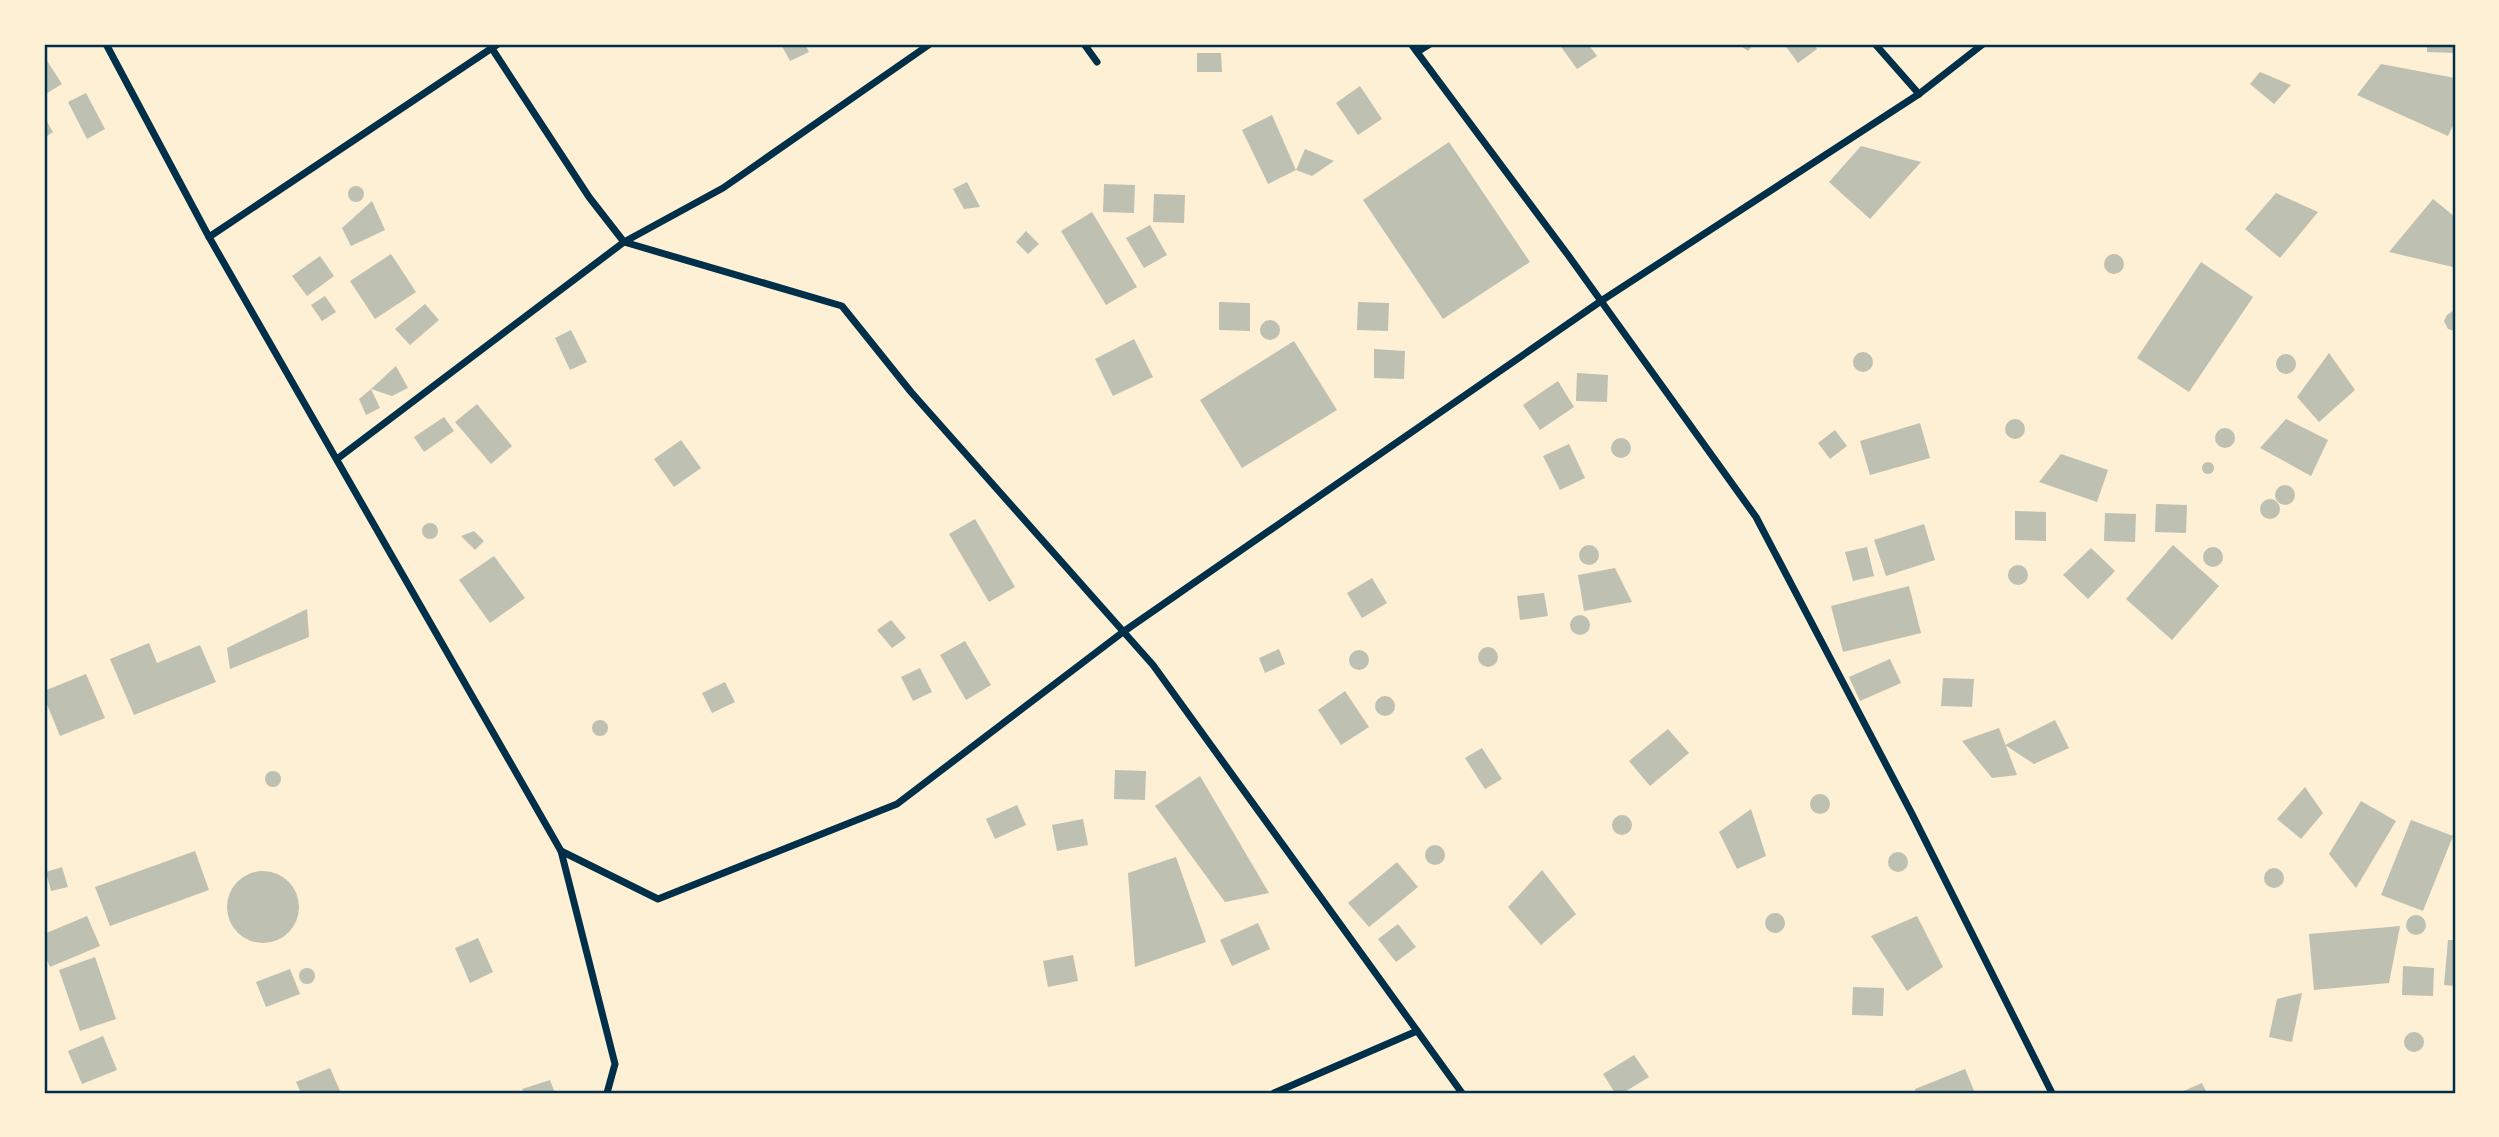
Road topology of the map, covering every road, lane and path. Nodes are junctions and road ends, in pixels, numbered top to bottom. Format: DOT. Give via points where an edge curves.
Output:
graph roads {
  1 [pos="106,44"];
  2 [pos="930,44"];
  3 [pos="1084,44"];
  4 [pos="1411,44"];
  5 [pos="1430,44"];
  6 [pos="1875,44"];
  7 [pos="1983,44"];
  8 [pos="493,45"];
  9 [pos="1417,52"];
  10 [pos="1097,62"];
  11 [pos="1919,94"];
  12 [pos="209,237"];
  13 [pos="624,242"];
  14 [pos="1601,302"];
  15 [pos="337,459"];
  16 [pos="1124,632"];
  17 [pos="561,851"];
  18 [pos="1417,1031"];
  19 [pos="607,1093"];
  20 [pos="1274,1093"];
  21 [pos="1462,1093"];
  22 [pos="2052,1093"];
  1 -- 12 [label="street"];
  2 -- 13 [label="street" via="723,188"];
  3 -- 10 [label="street"];
  4 -- 9 [label="street"];
  5 -- 9 [label="street"];
  6 -- 11 [label="street"];
  7 -- 11 [label="street"];
  8 -- 12 [label="street"];
  8 -- 13 [label="street" via="589,197"];
  9 -- 14 [label="street"];
  11 -- 14 [label="street"];
  12 -- 15 [label="street"];
  13 -- 15 [label="street"];
  13 -- 16 [label="street" via="842,306 911,392"];
  14 -- 16 [label="street"];
  14 -- 22 [label="street" via="1756,517"];
  15 -- 17 [label="street"];
  16 -- 17 [label="street" via="897,804 658,899"];
  16 -- 18 [label="street" via="1153,665"];
  17 -- 19 [label="street" via="615,1064"];
  18 -- 20 [label="street"];
  18 -- 21 [label="street"];
}
